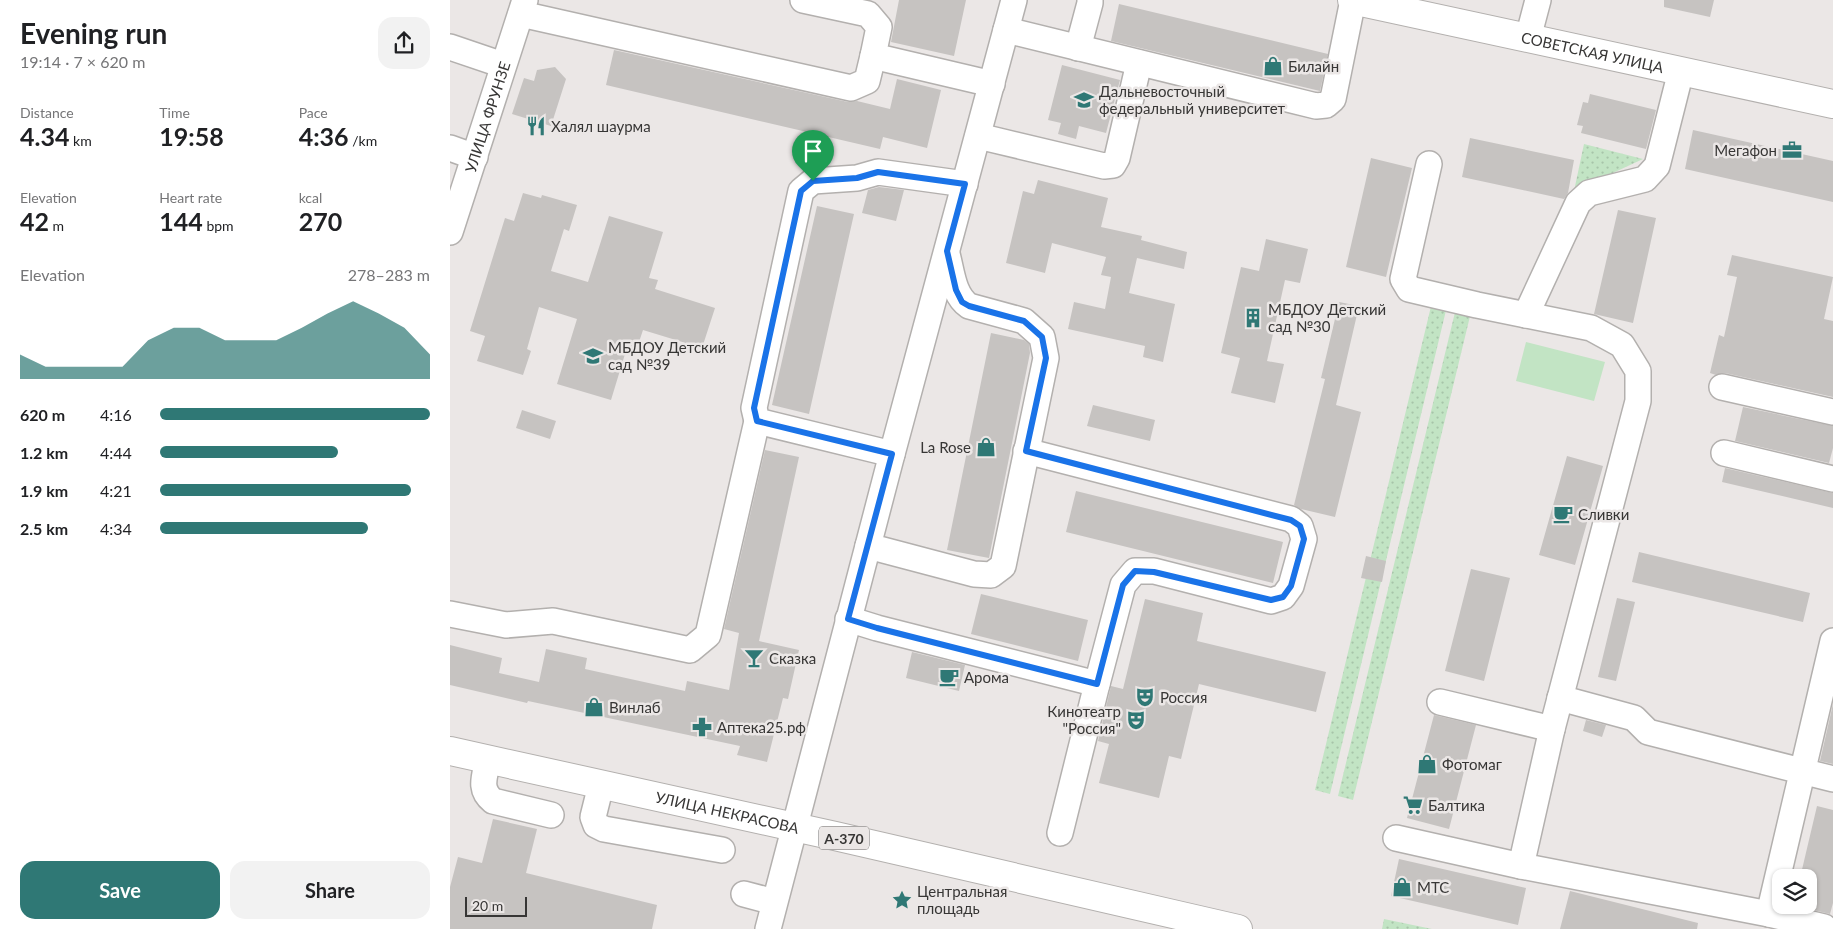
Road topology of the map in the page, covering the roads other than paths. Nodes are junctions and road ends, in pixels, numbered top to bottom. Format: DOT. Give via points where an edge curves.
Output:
graph roads {
  1 [pos="803,0"];
  2 [pos="1014,0"];
  3 [pos="1090,0"];
  4 [pos="1352,0"];
  5 [pos="1538,0"];
  6 [pos="523,7"];
  7 [pos="1006,30"];
  8 [pos="1528,38"];
  9 [pos="450,47"];
  10 [pos="1078,48"];
  11 [pos="873,56"];
  12 [pos="1139,63"];
  13 [pos="503,66"];
  14 [pos="1681,71"];
  15 [pos="992,84"];
  16 [pos="1833,104"];
  17 [pos="978,136"];
  18 [pos="450,148"];
  19 [pos="475,157"];
  20 [pos="1428,164"];
  21 [pos="965,184"];
  22 [pos="450,232"];
  23 [pos="947,251"];
  24 [pos="1526,315"];
  25 [pos="1722,387"];
  26 [pos="1833,412"];
  27 [pos="757,421"];
  28 [pos="1026,451"];
  29 [pos="1724,453"];
  30 [pos="892,454"];
  31 [pos="1833,479"];
  32 [pos="868,546"];
  33 [pos="450,614"];
  34 [pos="848,619"];
  35 [pos="1833,641"];
  36 [pos="1097,684"];
  37 [pos="1560,698"];
  38 [pos="1440,702"];
  39 [pos="1552,729"];
  40 [pos="450,751"];
  41 [pos="488,760"];
  42 [pos="1802,770"];
  43 [pos="1833,779"];
  44 [pos="601,785"];
  45 [pos="551,815"];
  46 [pos="793,827"];
  47 [pos="1060,833"];
  48 [pos="1396,838"];
  49 [pos="722,850"];
  50 [pos="1521,866"];
  51 [pos="744,894"];
  52 [pos="774,902"];
  53 [pos="1769,914"];
  54 [pos="1824,927"];
  55 [pos="768,929"];
  56 [pos="1238,929"];
  1 -- 11 [label="street" via="868,14 878,27"];
  2 -- 7 [label="street"];
  3 -- 10 [label="street"];
  4 -- 8 [label="main road, СОВЕТСКАЯ УЛИЦА"];
  4 -- 12 [label="street" via="1333,99 1326,105 1316,106"];
  5 -- 8 [label="street"];
  6 -- 11 [label="street" via="852,88 867,81"];
  6 -- 13 [label="street, УЛИЦА ФРУНЗЕ"];
  7 -- 10 [label="street"];
  7 -- 15 [label="street"];
  8 -- 14 [label="main road, СОВЕТСКАЯ УЛИЦА"];
  9 -- 13 [label="street"];
  10 -- 12 [label="street"];
  11 -- 15 [label="street"];
  12 -- 17 [label="street" via="1118,158 1113,165 1104,166"];
  13 -- 19 [label="street, УЛИЦА ФРУНЗЕ"];
  14 -- 16 [label="main road, СОВЕТСКАЯ УЛИЦА"];
  14 -- 24 [label="street" via="1657,166 1645,179 1589,193 1578,203"];
  15 -- 17 [label="street"];
  17 -- 21 [label="street"];
  18 -- 19 [label="street"];
  19 -- 22 [label="street, УЛИЦА ФРУНЗЕ"];
  20 -- 24 [label="street" via="1403,279 1409,289"];
  21 -- 23 [label="street"];
  21 -- 27 [label="street" via="878,172 857,178 813,181 801,191 754,408"];
  23 -- 28 [label="street" via="962,302 1024,321 1042,337 1046,358"];
  23 -- 30 [label="street"];
  24 -- 37 [label="street" via="1591,328 1622,345 1638,371 1638,401"];
  25 -- 26 [label="street"];
  27 -- 30 [label="street"];
  27 -- 33 [label="street" via="708,635 690,650 553,621 506,625"];
  28 -- 32 [label="street" via="1003,566 991,575 974,574"];
  28 -- 36 [label="street" via="1291,520 1300,526 1304,539 1291,586 1283,597 1271,600 1154,572 1135,571 1123,585"];
  29 -- 31 [label="street"];
  30 -- 32 [label="street"];
  32 -- 34 [label="street"];
  34 -- 36 [label="street"];
  34 -- 46 [label="street"];
  35 -- 42 [label="street"];
  36 -- 47 [label="street"];
  37 -- 39 [label="street"];
  37 -- 42 [label="street" via="1634,718 1648,732"];
  38 -- 39 [label="street"];
  39 -- 50 [label="street"];
  40 -- 41 [label="main road, УЛИЦА НЕКРАСОВА / А-370"];
  41 -- 44 [label="main road, УЛИЦА НЕКРАСОВА / А-370"];
  41 -- 45 [label="street" via="483,785 486,796 493,801"];
  42 -- 43 [label="street"];
  42 -- 53 [label="street"];
  44 -- 46 [label="main road, УЛИЦА НЕКРАСОВА / А-370"];
  44 -- 49 [label="street" via="593,817 596,825"];
  46 -- 52 [label="street"];
  46 -- 56 [label="main road, УЛИЦА НЕКРАСОВА / А-370"];
  48 -- 50 [label="street"];
  50 -- 53 [label="street"];
  51 -- 52 [label="street"];
  52 -- 55 [label="street"];
  53 -- 54 [label="street"];
}
